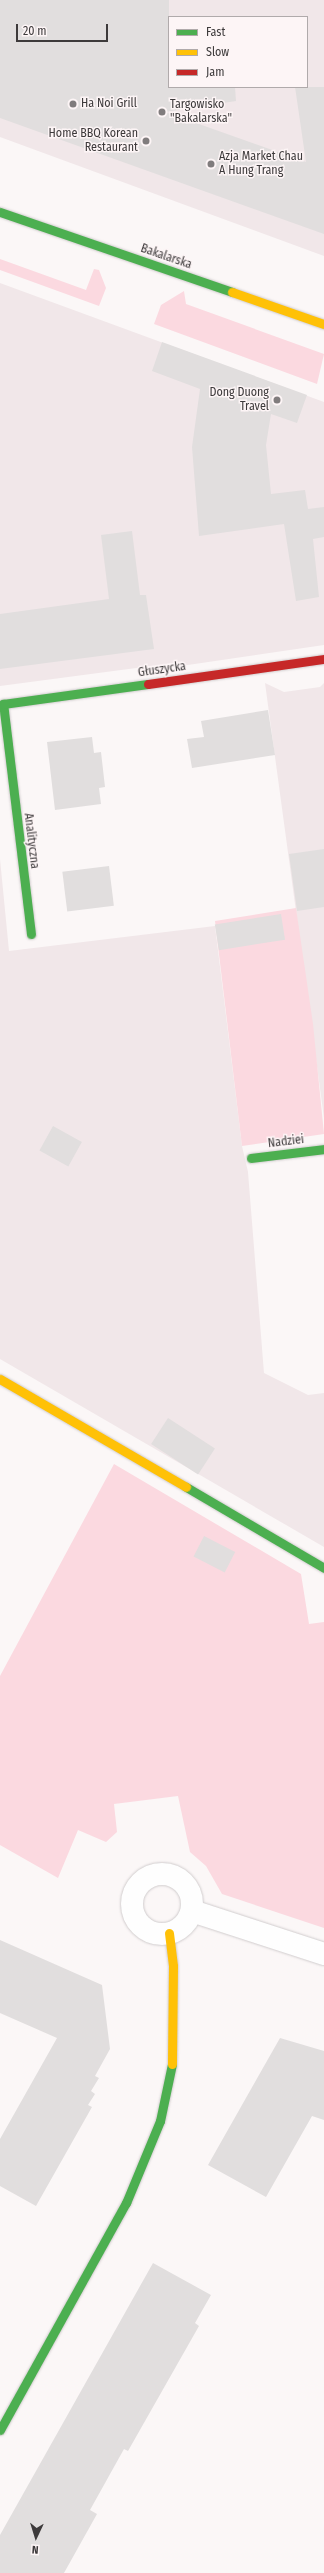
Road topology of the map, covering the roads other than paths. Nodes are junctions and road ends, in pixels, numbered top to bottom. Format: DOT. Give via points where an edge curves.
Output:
graph roads {
  1 [pos="0,212"];
  2 [pos="324,324"];
  3 [pos="324,659"];
  4 [pos="3,704"];
  5 [pos="31,934"];
  6 [pos="324,1149"];
  7 [pos="251,1158"];
  8 [pos="0,1379"];
  9 [pos="324,1568"];
  10 [pos="192,1911"];
  11 [pos="169,1934"];
  12 [pos="324,1954"];
  13 [pos="0,2430"];
  1 -- 2 [label="street, Bakalarska"];
  3 -- 4 [label="street, Głuszycka"];
  4 -- 5 [label="street, Analityczna"];
  6 -- 7 [label="street, Nadziei"];
  8 -- 9 [label="street"];
  10 -- 11 [label="street" via="184,1925"];
  10 -- 11 [label="street" via="192,1897 185,1884 174,1876 152,1875 139,1885 132,1901 136,1919 150,1932"];
  10 -- 12 [label="street"];
  11 -- 13 [label="street" via="173,1966 174,2047 171,2074 160,2121 126,2202"];
}
